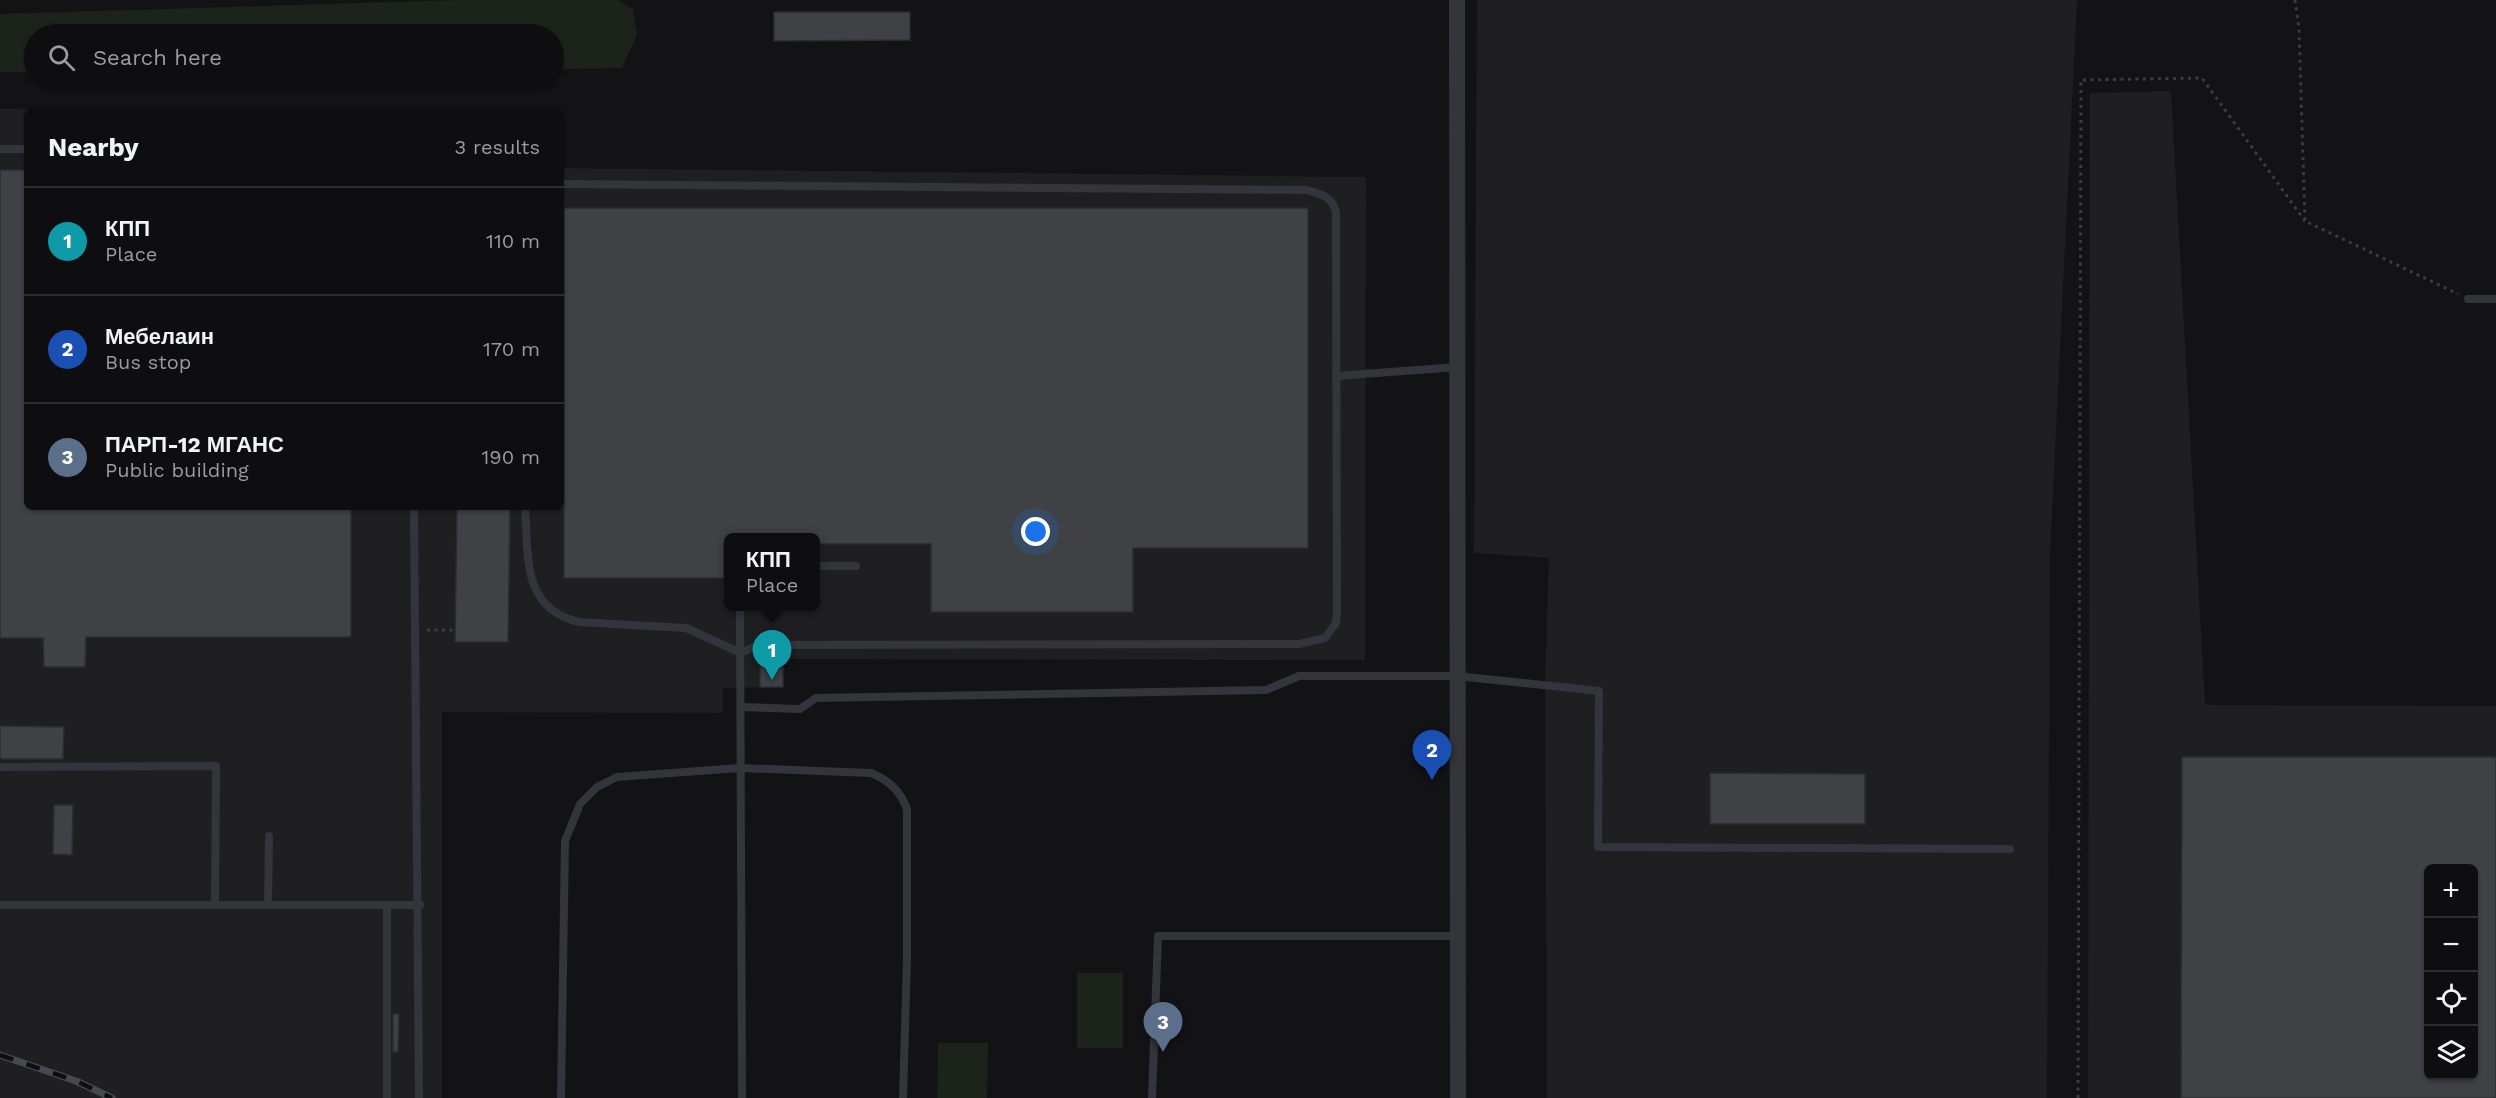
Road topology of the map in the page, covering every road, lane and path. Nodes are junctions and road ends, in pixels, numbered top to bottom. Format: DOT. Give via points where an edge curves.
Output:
graph roads {
  1 [pos="1457,0"];
  2 [pos="2295,0"];
  3 [pos="0,149"];
  4 [pos="24,149"];
  5 [pos="564,184"];
  6 [pos="2305,221"];
  7 [pos="2468,299"];
  8 [pos="2496,299"];
  9 [pos="1458,367"];
  10 [pos="1336,376"];
  11 [pos="414,510"];
  12 [pos="525,510"];
  13 [pos="820,566"];
  14 [pos="856,566"];
  15 [pos="740,611"];
  16 [pos="442,630"];
  17 [pos="455,630"];
  18 [pos="741,653"];
  19 [pos="1456,676"];
  20 [pos="743,707"];
  21 [pos="0,768"];
  22 [pos="740,768"];
  23 [pos="268,836"];
  24 [pos="2010,849"];
  25 [pos="0,904"];
  26 [pos="215,905"];
  27 [pos="268,905"];
  28 [pos="387,905"];
  29 [pos="420,905"];
  30 [pos="1457,936"];
  31 [pos="387,1098"];
  32 [pos="419,1098"];
  33 [pos="561,1098"];
  34 [pos="742,1098"];
  35 [pos="903,1098"];
  36 [pos="1152,1098"];
  37 [pos="1458,1098"];
  38 [pos="2078,1098"];
  1 -- 9 [label="street"];
  2 -- 6 [label="path"];
  3 -- 4 [label="lane"];
  5 -- 10 [label="lane" via="1319,193 1328,197 1336,212"];
  6 -- 7 [label="path"];
  6 -- 38 [label="path" via="2202,78 2081,81"];
  7 -- 8 [label="lane"];
  9 -- 10 [label="lane"];
  9 -- 19 [label="street"];
  10 -- 18 [label="lane" via="1338,614 1325,638 1299,644 771,645"];
  11 -- 29 [label="lane"];
  12 -- 18 [label="lane" via="529,572 544,602 566,619 686,628"];
  13 -- 14 [label="lane"];
  15 -- 18 [label="lane"];
  16 -- 17 [label="path"];
  18 -- 20 [label="lane"];
  19 -- 20 [label="lane" via="1299,676 1266,690 816,698 800,709"];
  19 -- 24 [label="lane" via="1599,691 1598,847"];
  19 -- 30 [label="street"];
  20 -- 22 [label="lane"];
  21 -- 26 [label="lane" via="216,766"];
  22 -- 33 [label="lane" via="617,777 597,787 573,816 565,841"];
  22 -- 34 [label="lane"];
  22 -- 35 [label="lane" via="870,773 890,783 902,797 907,809"];
  23 -- 27 [label="lane"];
  25 -- 26 [label="lane"];
  26 -- 27 [label="lane"];
  27 -- 28 [label="lane"];
  28 -- 29 [label="lane"];
  28 -- 31 [label="lane"];
  29 -- 32 [label="lane"];
  30 -- 36 [label="lane" via="1158,936"];
  30 -- 37 [label="street"];
}
